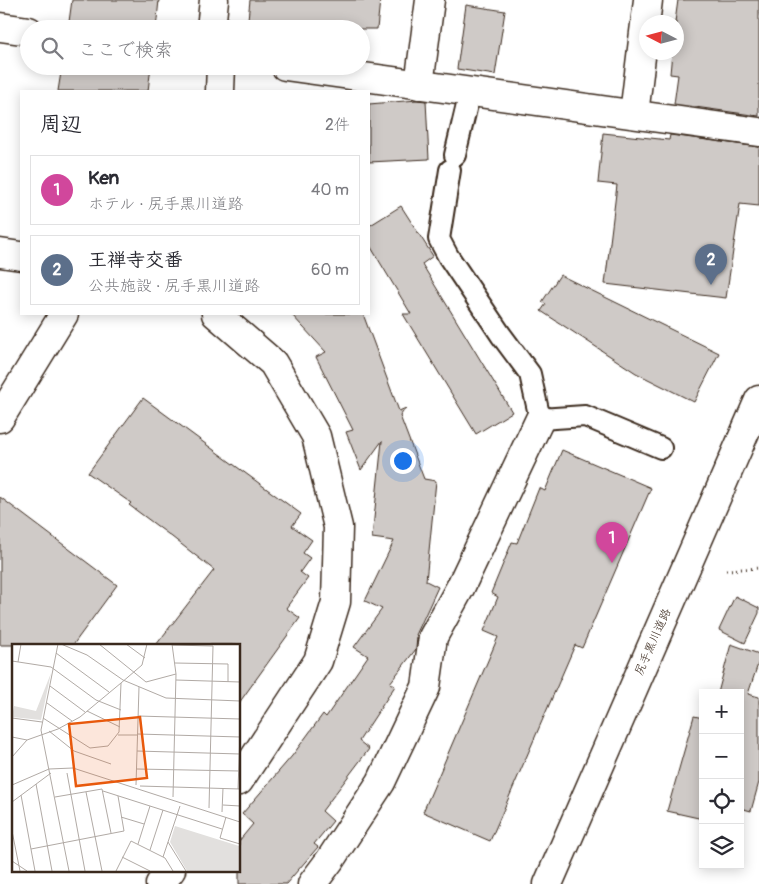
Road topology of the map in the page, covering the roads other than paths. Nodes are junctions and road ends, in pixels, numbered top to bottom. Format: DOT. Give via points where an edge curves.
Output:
graph roads {
  1 [pos="214,0"];
  2 [pos="430,0"];
  3 [pos="648,0"];
  4 [pos="211,20"];
  5 [pos="0,27"];
  6 [pos="20,30"];
  7 [pos="221,75"];
  8 [pos="348,75"];
  9 [pos="419,85"];
  10 [pos="220,90"];
  11 [pos="470,92"];
  12 [pos="634,114"];
  13 [pos="759,132"];
  14 [pos="0,253"];
  15 [pos="20,256"];
  16 [pos="63,315"];
  17 [pos="217,315"];
  18 [pos="759,400"];
  19 [pos="0,418"];
  20 [pos="540,419"];
  21 [pos="661,448"];
  22 [pos="240,779"];
  23 [pos="169,872"];
  24 [pos="160,884"];
  25 [pos="312,884"];
  26 [pos="548,884"];
  1 -- 4 [label="street"];
  2 -- 9 [label="street"];
  3 -- 12 [label="street"];
  5 -- 6 [label="street"];
  7 -- 10 [label="street"];
  8 -- 9 [label="street"];
  9 -- 11 [label="street"];
  11 -- 12 [label="street"];
  11 -- 20 [label="lane" via="439,239 530,374"];
  12 -- 13 [label="street"];
  14 -- 15 [label="street"];
  16 -- 19 [label="street"];
  17 -- 22 [label="street" via="273,362 316,436 338,527 336,602 318,661"];
  18 -- 26 [label="street, 尻手黒川道路"];
  20 -- 21 [label="lane" via="585,416"];
  20 -- 25 [label="street" via="460,588 433,637 426,687 381,782"];
  23 -- 24 [label="street"];
}
